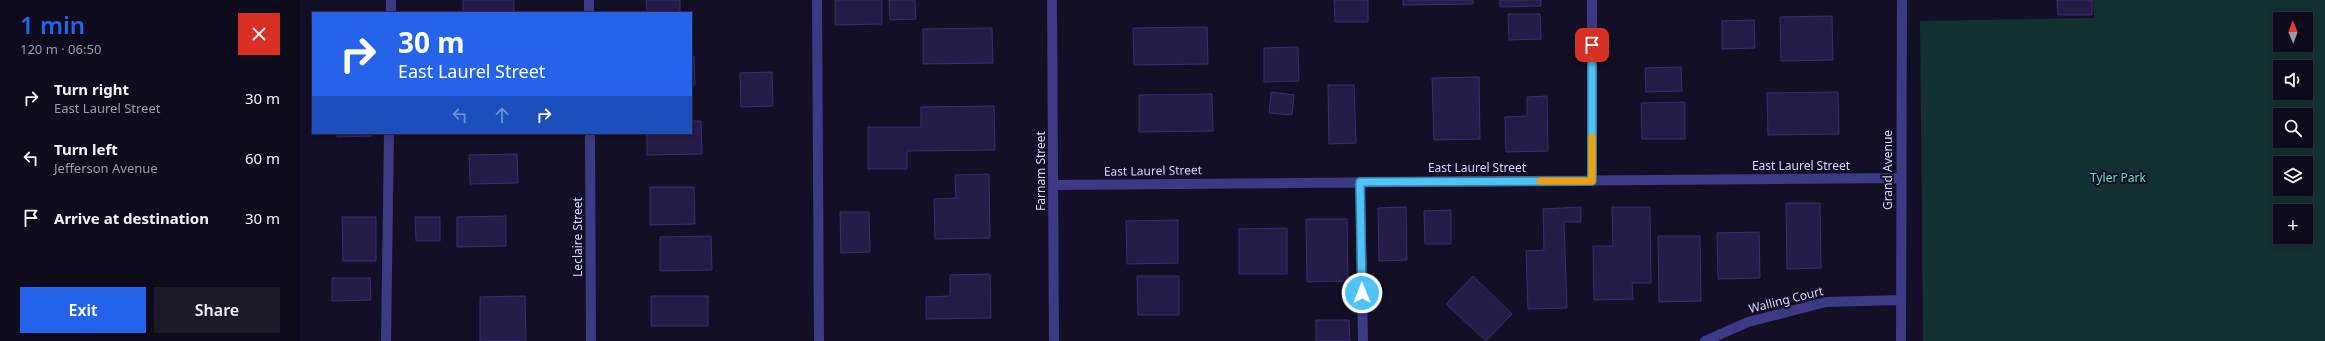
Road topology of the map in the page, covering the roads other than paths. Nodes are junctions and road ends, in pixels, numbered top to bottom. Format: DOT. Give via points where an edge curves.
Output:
graph roads {
  1 [pos="391,0"];
  2 [pos="589,0"];
  3 [pos="817,0"];
  4 [pos="1052,0"];
  5 [pos="1592,0"];
  6 [pos="1902,0"];
  7 [pos="391,12"];
  8 [pos="589,12"];
  9 [pos="389,134"];
  10 [pos="590,134"];
  11 [pos="1900,178"];
  12 [pos="1592,181"];
  13 [pos="1360,182"];
  14 [pos="1054,186"];
  15 [pos="1902,300"];
  16 [pos="386,341"];
  17 [pos="591,341"];
  18 [pos="819,341"];
  19 [pos="1054,341"];
  20 [pos="1362,341"];
  21 [pos="1704,341"];
  22 [pos="1901,341"];
  1 -- 7 [label="street"];
  2 -- 8 [label="street"];
  3 -- 18 [label="street"];
  4 -- 14 [label="street, Farnam Street"];
  5 -- 12 [label="street"];
  6 -- 11 [label="street, Grand Avenue"];
  9 -- 16 [label="street"];
  10 -- 17 [label="street, Leclaire Street"];
  11 -- 12 [label="street, East Laurel Street"];
  11 -- 15 [label="street, Grand Avenue"];
  12 -- 13 [label="street, East Laurel Street"];
  13 -- 14 [label="street, East Laurel Street"];
  13 -- 20 [label="street"];
  14 -- 19 [label="street, Farnam Street"];
  15 -- 21 [label="street, Walling Court" via="1826,302 1748,322"];
  15 -- 22 [label="street, Grand Avenue"];
}
